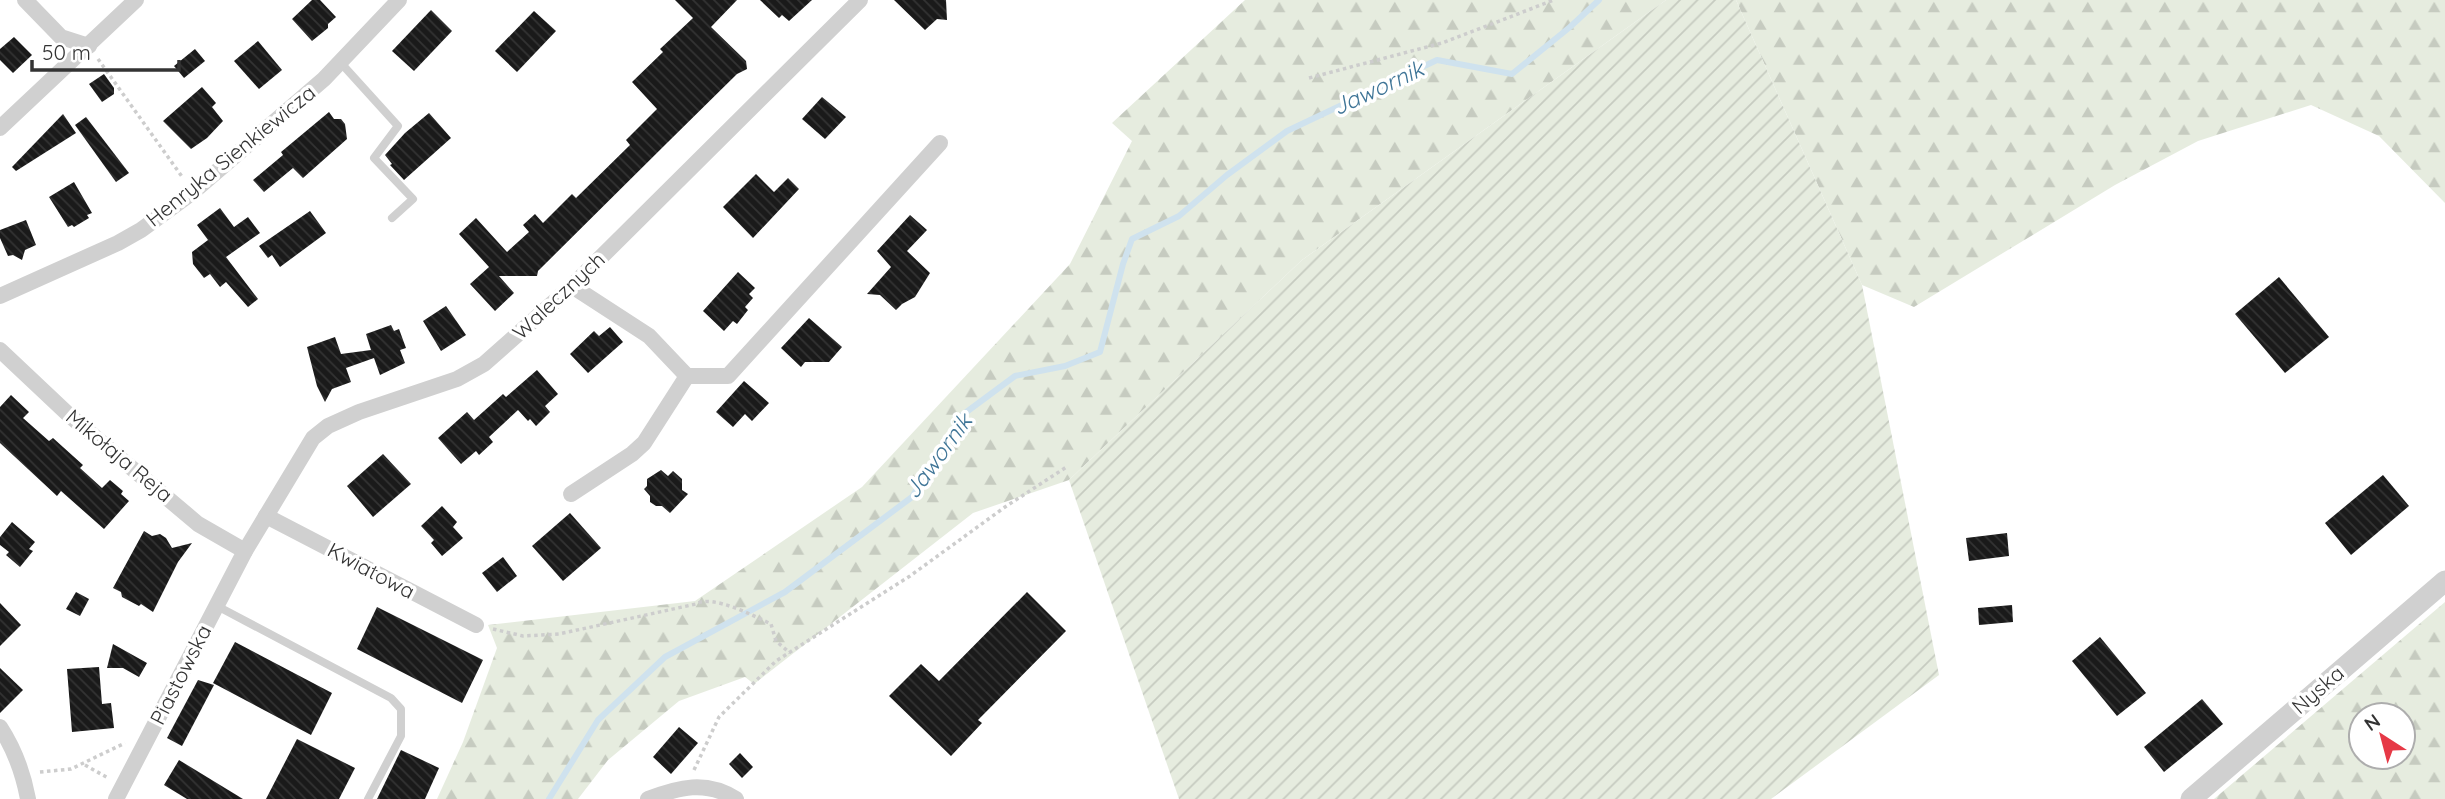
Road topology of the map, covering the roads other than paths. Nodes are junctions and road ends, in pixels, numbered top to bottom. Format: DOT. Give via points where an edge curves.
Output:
graph roads {
  1 [pos="25,0"];
  2 [pos="136,0"];
  3 [pos="399,0"];
  4 [pos="860,0"];
  5 [pos="89,46"];
  6 [pos="340,62"];
  7 [pos="0,128"];
  8 [pos="940,143"];
  9 [pos="392,218"];
  10 [pos="572,286"];
  11 [pos="0,296"];
  12 [pos="0,350"];
  13 [pos="687,376"];
  14 [pos="572,494"];
  15 [pos="266,516"];
  16 [pos="245,551"];
  17 [pos="2445,581"];
  18 [pos="217,606"];
  19 [pos="476,625"];
  20 [pos="0,727"];
  21 [pos="28,799"];
  22 [pos="116,799"];
  23 [pos="368,799"];
  24 [pos="648,799"];
  25 [pos="737,799"];
  26 [pos="2191,799"];
  1 -- 5 [label="street" via="61,37"];
  2 -- 5 [label="street"];
  3 -- 6 [label="street, Henryka Sienkiewicza"];
  4 -- 10 [label="street, Walecznych"];
  5 -- 7 [label="street"];
  6 -- 9 [label="lane" via="398,126 374,158 413,199"];
  6 -- 11 [label="street, Henryka Sienkiewicza" via="193,192 141,230"];
  8 -- 13 [label="street" via="728,376"];
  10 -- 13 [label="street" via="649,336"];
  10 -- 15 [label="street, Walecznych" via="471,373 359,412 321,431 306,447"];
  12 -- 16 [label="street, Mikołaja Reja" via="198,524"];
  13 -- 14 [label="street" via="644,443"];
  15 -- 16 [label="street, Walecznych"];
  15 -- 19 [label="street, Kwiatowa"];
  16 -- 18 [label="street, Piastowska"];
  17 -- 26 [label="street, Nyska"];
  18 -- 22 [label="street, Piastowska"];
  18 -- 23 [label="lane" via="391,698 401,709 401,736"];
  20 -- 21 [label="street" via="23,772"];
  24 -- 25 [label="street" via="694,786"];
}
